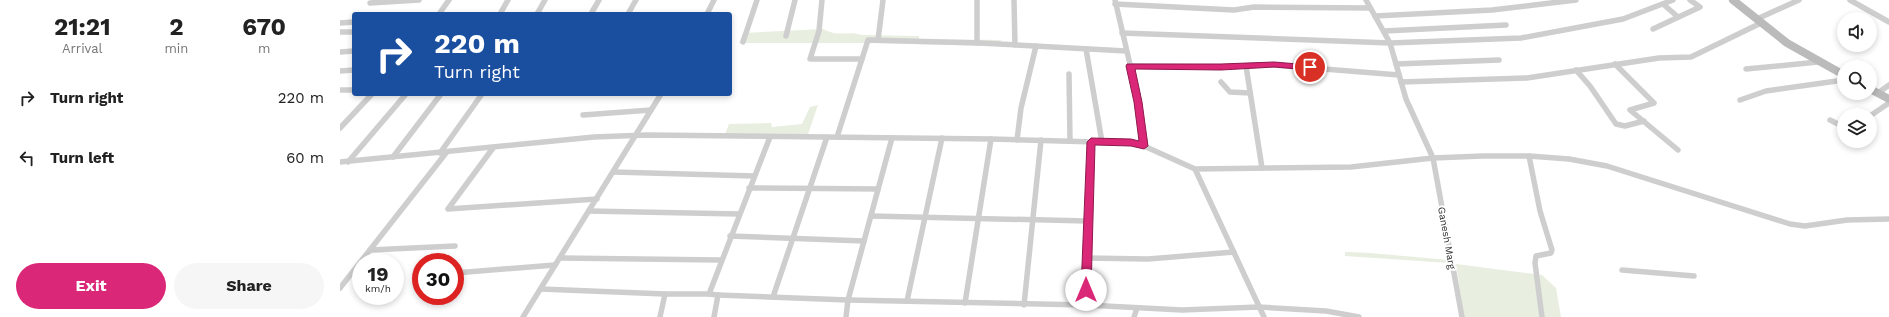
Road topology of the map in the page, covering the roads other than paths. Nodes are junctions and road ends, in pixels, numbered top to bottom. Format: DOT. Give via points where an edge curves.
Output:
graph roads {
  1 [pos="419,0"];
  2 [pos="449,0"];
  3 [pos="508,0"];
  4 [pos="545,0"];
  5 [pos="598,0"];
  6 [pos="636,0"];
  7 [pos="714,0"];
  8 [pos="757,0"];
  9 [pos="795,0"];
  10 [pos="822,0"];
  11 [pos="882,0"];
  12 [pos="977,0"];
  13 [pos="1014,0"];
  14 [pos="1366,0"];
  15 [pos="1576,0"];
  16 [pos="1673,0"];
  17 [pos="1690,0"];
  18 [pos="1733,0"];
  19 [pos="1799,0"];
  20 [pos="1850,0"];
  21 [pos="1115,2"];
  22 [pos="370,3"];
  23 [pos="1663,4"];
  24 [pos="1370,8"];
  25 [pos="440,12"];
  26 [pos="501,12"];
  27 [pos="538,12"];
  28 [pos="592,12"];
  29 [pos="629,12"];
  30 [pos="708,12"];
  31 [pos="1375,16"];
  32 [pos="1678,17"];
  33 [pos="1759,21"];
  34 [pos="352,22"];
  35 [pos="1889,22"];
  36 [pos="340,23"];
  37 [pos="1506,25"];
  38 [pos="1653,29"];
  39 [pos="1384,31"];
  40 [pos="340,32"];
  41 [pos="352,32"];
  42 [pos="1122,33"];
  43 [pos="786,36"];
  44 [pos="878,40"];
  45 [pos="743,42"];
  46 [pos="977,43"];
  47 [pos="1390,43"];
  48 [pos="1015,45"];
  49 [pos="1036,46"];
  50 [pos="1086,49"];
  51 [pos="352,51"];
  52 [pos="1126,51"];
  53 [pos="340,52"];
  54 [pos="862,59"];
  55 [pos="1500,60"];
  56 [pos="1818,62"];
  57 [pos="1396,64"];
  58 [pos="1615,64"];
  59 [pos="1130,66"];
  60 [pos="1246,66"];
  61 [pos="1746,69"];
  62 [pos="352,70"];
  63 [pos="1576,70"];
  64 [pos="340,71"];
  65 [pos="1837,72"];
  66 [pos="1069,74"];
  67 [pos="1399,74"];
  68 [pos="1837,81"];
  69 [pos="1221,82"];
  70 [pos="1401,82"];
  71 [pos="1889,85"];
  72 [pos="340,90"];
  73 [pos="352,90"];
  74 [pos="1250,93"];
  75 [pos="1878,93"];
  76 [pos="370,96"];
  77 [pos="404,96"];
  78 [pos="439,96"];
  79 [pos="481,96"];
  80 [pos="660,96"];
  81 [pos="1889,99"];
  82 [pos="1740,100"];
  83 [pos="1889,103"];
  84 [pos="651,110"];
  85 [pos="1877,111"];
  86 [pos="583,115"];
  87 [pos="1830,120"];
  88 [pos="1644,121"];
  89 [pos="1837,124"];
  90 [pos="340,128"];
  91 [pos="636,136"];
  92 [pos="770,137"];
  93 [pos="827,137"];
  94 [pos="837,137"];
  95 [pos="892,138"];
  96 [pos="942,138"];
  97 [pos="991,139"];
  98 [pos="1017,140"];
  99 [pos="1041,140"];
  100 [pos="1070,141"];
  101 [pos="1091,142"];
  102 [pos="1102,142"];
  103 [pos="1144,146"];
  104 [pos="493,148"];
  105 [pos="1678,150"];
  106 [pos="443,153"];
  107 [pos="1529,156"];
  108 [pos="393,157"];
  109 [pos="1433,158"];
  110 [pos="340,162"];
  111 [pos="348,162"];
  112 [pos="1194,168"];
  113 [pos="1262,168"];
  114 [pos="614,172"];
  115 [pos="754,176"];
  116 [pos="749,188"];
  117 [pos="811,188"];
  118 [pos="878,189"];
  119 [pos="597,199"];
  120 [pos="589,211"];
  121 [pos="739,214"];
  122 [pos="870,216"];
  123 [pos="924,217"];
  124 [pos="977,219"];
  125 [pos="1032,220"];
  126 [pos="1889,220"];
  127 [pos="1087,221"];
  128 [pos="730,236"];
  129 [pos="794,237"];
  130 [pos="864,241"];
  131 [pos="455,246"];
  132 [pos="370,250"];
  133 [pos="1234,252"];
  134 [pos="560,258"];
  135 [pos="1086,258"];
  136 [pos="720,260"];
  137 [pos="556,265"];
  138 [pos="1622,270"];
  139 [pos="464,272"];
  140 [pos="1694,276"];
  141 [pos="340,288"];
  142 [pos="541,289"];
  143 [pos="665,294"];
  144 [pos="709,294"];
  145 [pos="718,295"];
  146 [pos="773,297"];
  147 [pos="848,300"];
  148 [pos="907,301"];
  149 [pos="965,303"];
  150 [pos="1024,305"];
  151 [pos="1086,305"];
  152 [pos="1259,307"];
  153 [pos="1137,308"];
  154 [pos="523,317"];
  155 [pos="660,317"];
  156 [pos="714,317"];
  157 [pos="846,317"];
  158 [pos="1134,317"];
  159 [pos="1264,317"];
  160 [pos="1358,317"];
  161 [pos="1462,317"];
  162 [pos="1542,317"];
  1 -- 22 [label="street"];
  2 -- 25 [label="street"];
  3 -- 26 [label="street"];
  4 -- 27 [label="street"];
  5 -- 28 [label="street"];
  6 -- 29 [label="street"];
  7 -- 30 [label="street"];
  8 -- 45 [label="street"];
  9 -- 43 [label="street"];
  10 -- 54 [label="street" via="819,31 810,59"];
  11 -- 44 [label="street"];
  12 -- 46 [label="street"];
  13 -- 48 [label="street"];
  14 -- 24 [label="street, Ganesh Marg"];
  15 -- 31 [label="street" via="1492,10"];
  16 -- 23 [label="street"];
  17 -- 32 [label="street" via="1700,7"];
  18 -- 33 [label="main road"];
  19 -- 33 [label="street"];
  20 -- 35 [label="street"];
  21 -- 24 [label="street" via="1234,10 1254,7"];
  21 -- 42 [label="street"];
  23 -- 32 [label="street"];
  23 -- 47 [label="street" via="1623,19 1521,38"];
  24 -- 31 [label="street, Ganesh Marg"];
  31 -- 39 [label="street, Ganesh Marg"];
  32 -- 38 [label="street"];
  33 -- 56 [label="main road"];
  33 -- 58 [label="street" via="1691,58 1660,58"];
  34 -- 36 [label="street"];
  37 -- 39 [label="street"];
  39 -- 47 [label="street, Ganesh Marg"];
  40 -- 41 [label="street"];
  42 -- 47 [label="street"];
  42 -- 52 [label="street"];
  44 -- 46 [label="street"];
  44 -- 54 [label="street" via="868,40"];
  46 -- 48 [label="street"];
  47 -- 57 [label="street, Ganesh Marg"];
  48 -- 49 [label="street"];
  49 -- 50 [label="street"];
  49 -- 98 [label="street" via="1021,108"];
  50 -- 52 [label="street"];
  50 -- 102 [label="street"];
  51 -- 53 [label="street"];
  52 -- 59 [label="street"];
  54 -- 94 [label="street"];
  55 -- 57 [label="street"];
  56 -- 61 [label="street"];
  56 -- 65 [label="main road"];
  57 -- 67 [label="street, Ganesh Marg"];
  58 -- 63 [label="street"];
  58 -- 88 [label="street" via="1654,104 1630,110"];
  59 -- 60 [label="street"];
  59 -- 103 [label="street"];
  60 -- 67 [label="street" via="1274,65"];
  60 -- 74 [label="street"];
  62 -- 64 [label="street"];
  63 -- 70 [label="street" via="1527,78"];
  63 -- 88 [label="street" via="1616,124 1625,126"];
  66 -- 100 [label="street"];
  67 -- 70 [label="street, Ganesh Marg"];
  68 -- 82 [label="street" via="1766,91"];
  69 -- 74 [label="street" via="1228,93"];
  70 -- 109 [label="street, Ganesh Marg"];
  71 -- 75 [label="street"];
  72 -- 73 [label="street"];
  74 -- 113 [label="street"];
  75 -- 81 [label="main road"];
  76 -- 90 [label="street"];
  77 -- 111 [label="street"];
  78 -- 108 [label="street"];
  79 -- 106 [label="street"];
  80 -- 84 [label="street"];
  83 -- 85 [label="street"];
  84 -- 86 [label="street"];
  84 -- 91 [label="street"];
  87 -- 89 [label="street"];
  88 -- 105 [label="street"];
  91 -- 92 [label="street"];
  91 -- 104 [label="street" via="594,137"];
  91 -- 114 [label="street"];
  92 -- 93 [label="street"];
  92 -- 115 [label="street"];
  93 -- 94 [label="street"];
  93 -- 117 [label="street"];
  94 -- 95 [label="street"];
  95 -- 96 [label="street"];
  95 -- 118 [label="street"];
  96 -- 97 [label="street"];
  96 -- 123 [label="street"];
  97 -- 98 [label="street"];
  97 -- 124 [label="street"];
  98 -- 99 [label="street"];
  99 -- 100 [label="street"];
  99 -- 125 [label="street"];
  100 -- 101 [label="street"];
  101 -- 102 [label="street"];
  101 -- 127 [label="street"];
  102 -- 103 [label="street"];
  103 -- 112 [label="street"];
  104 -- 106 [label="street"];
  104 -- 119 [label="street" via="448,209"];
  106 -- 108 [label="street"];
  106 -- 132 [label="street" via="433,171"];
  107 -- 109 [label="street"];
  107 -- 126 [label="street" via="1569,159 1607,166 1790,224 1805,226 1846,220"];
  107 -- 162 [label="street" via="1540,211 1552,250 1551,253 1536,256"];
  108 -- 111 [label="street"];
  109 -- 113 [label="street" via="1351,167"];
  109 -- 161 [label="street, Ganesh Marg"];
  110 -- 111 [label="street"];
  112 -- 113 [label="street"];
  112 -- 133 [label="street"];
  114 -- 115 [label="street"];
  114 -- 119 [label="street"];
  115 -- 116 [label="street"];
  116 -- 117 [label="street"];
  116 -- 121 [label="street"];
  117 -- 118 [label="street"];
  117 -- 129 [label="street"];
  118 -- 122 [label="street"];
  119 -- 120 [label="street"];
  120 -- 121 [label="street"];
  120 -- 134 [label="street"];
  121 -- 128 [label="street"];
  122 -- 123 [label="street"];
  122 -- 130 [label="street"];
  123 -- 124 [label="street"];
  123 -- 148 [label="street"];
  124 -- 125 [label="street"];
  124 -- 149 [label="street"];
  125 -- 127 [label="street"];
  125 -- 150 [label="street"];
  127 -- 135 [label="street"];
  128 -- 129 [label="street"];
  128 -- 136 [label="street"];
  129 -- 130 [label="street"];
  129 -- 146 [label="street"];
  130 -- 147 [label="street"];
  131 -- 132 [label="street"];
  132 -- 141 [label="street"];
  133 -- 135 [label="street" via="1148,259"];
  133 -- 152 [label="street"];
  134 -- 136 [label="street"];
  134 -- 137 [label="street"];
  135 -- 151 [label="street"];
  136 -- 144 [label="street"];
  137 -- 139 [label="street"];
  137 -- 142 [label="street"];
  138 -- 140 [label="street"];
  142 -- 143 [label="street"];
  142 -- 154 [label="street"];
  143 -- 144 [label="street"];
  143 -- 155 [label="street"];
  144 -- 145 [label="street"];
  145 -- 146 [label="street"];
  145 -- 156 [label="street"];
  146 -- 147 [label="street"];
  147 -- 148 [label="street"];
  147 -- 157 [label="street"];
  148 -- 149 [label="street"];
  149 -- 150 [label="street"];
  150 -- 151 [label="street"];
  151 -- 153 [label="street"];
  152 -- 153 [label="street" via="1182,310"];
  152 -- 159 [label="street"];
  152 -- 160 [label="street" via="1326,311"];
  153 -- 158 [label="street"];
}
